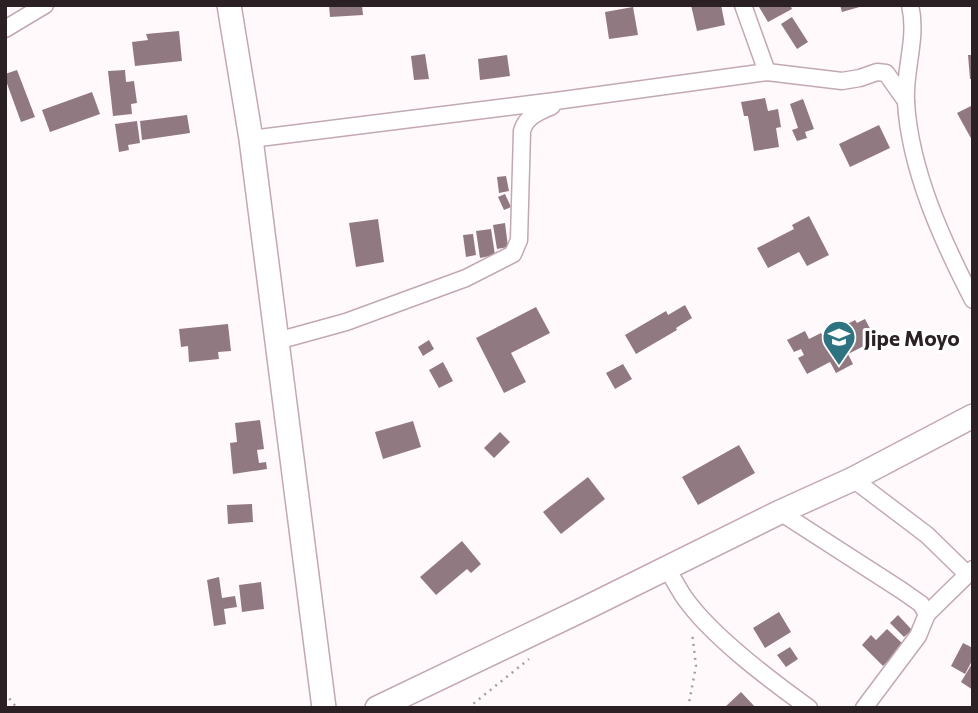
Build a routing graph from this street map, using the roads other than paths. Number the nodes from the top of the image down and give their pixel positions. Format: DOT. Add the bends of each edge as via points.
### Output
graph roads {
  1 [pos="45,5"];
  2 [pos="229,5"];
  3 [pos="743,5"];
  4 [pos="910,5"];
  5 [pos="5,29"];
  6 [pos="767,72"];
  7 [pos="563,100"];
  8 [pos="906,101"];
  9 [pos="251,139"];
  10 [pos="973,300"];
  11 [pos="277,341"];
  12 [pos="973,416"];
  13 [pos="853,479"];
  14 [pos="780,512"];
  15 [pos="667,569"];
  16 [pos="970,572"];
  17 [pos="927,614"];
  18 [pos="324,708"];
  19 [pos="377,708"];
  20 [pos="810,708"];
  21 [pos="864,708"];
  1 -- 5 [label="street"];
  2 -- 9 [label="main road"];
  3 -- 6 [label="street"];
  4 -- 8 [label="street" via="913,34"];
  6 -- 7 [label="street"];
  6 -- 8 [label="street" via="842,81 877,72 886,74"];
  7 -- 9 [label="street"];
  7 -- 11 [label="street" via="524,123 519,240 513,254 414,298"];
  8 -- 10 [label="street" via="916,161 943,240"];
  9 -- 11 [label="main road"];
  11 -- 18 [label="main road"];
  12 -- 13 [label="main road"];
  13 -- 14 [label="main road"];
  13 -- 16 [label="street"];
  14 -- 15 [label="main road"];
  14 -- 17 [label="street" via="901,590"];
  15 -- 19 [label="main road"];
  15 -- 20 [label="street" via="685,598 744,657"];
  16 -- 17 [label="street"];
  17 -- 21 [label="street" via="918,636"];
}
